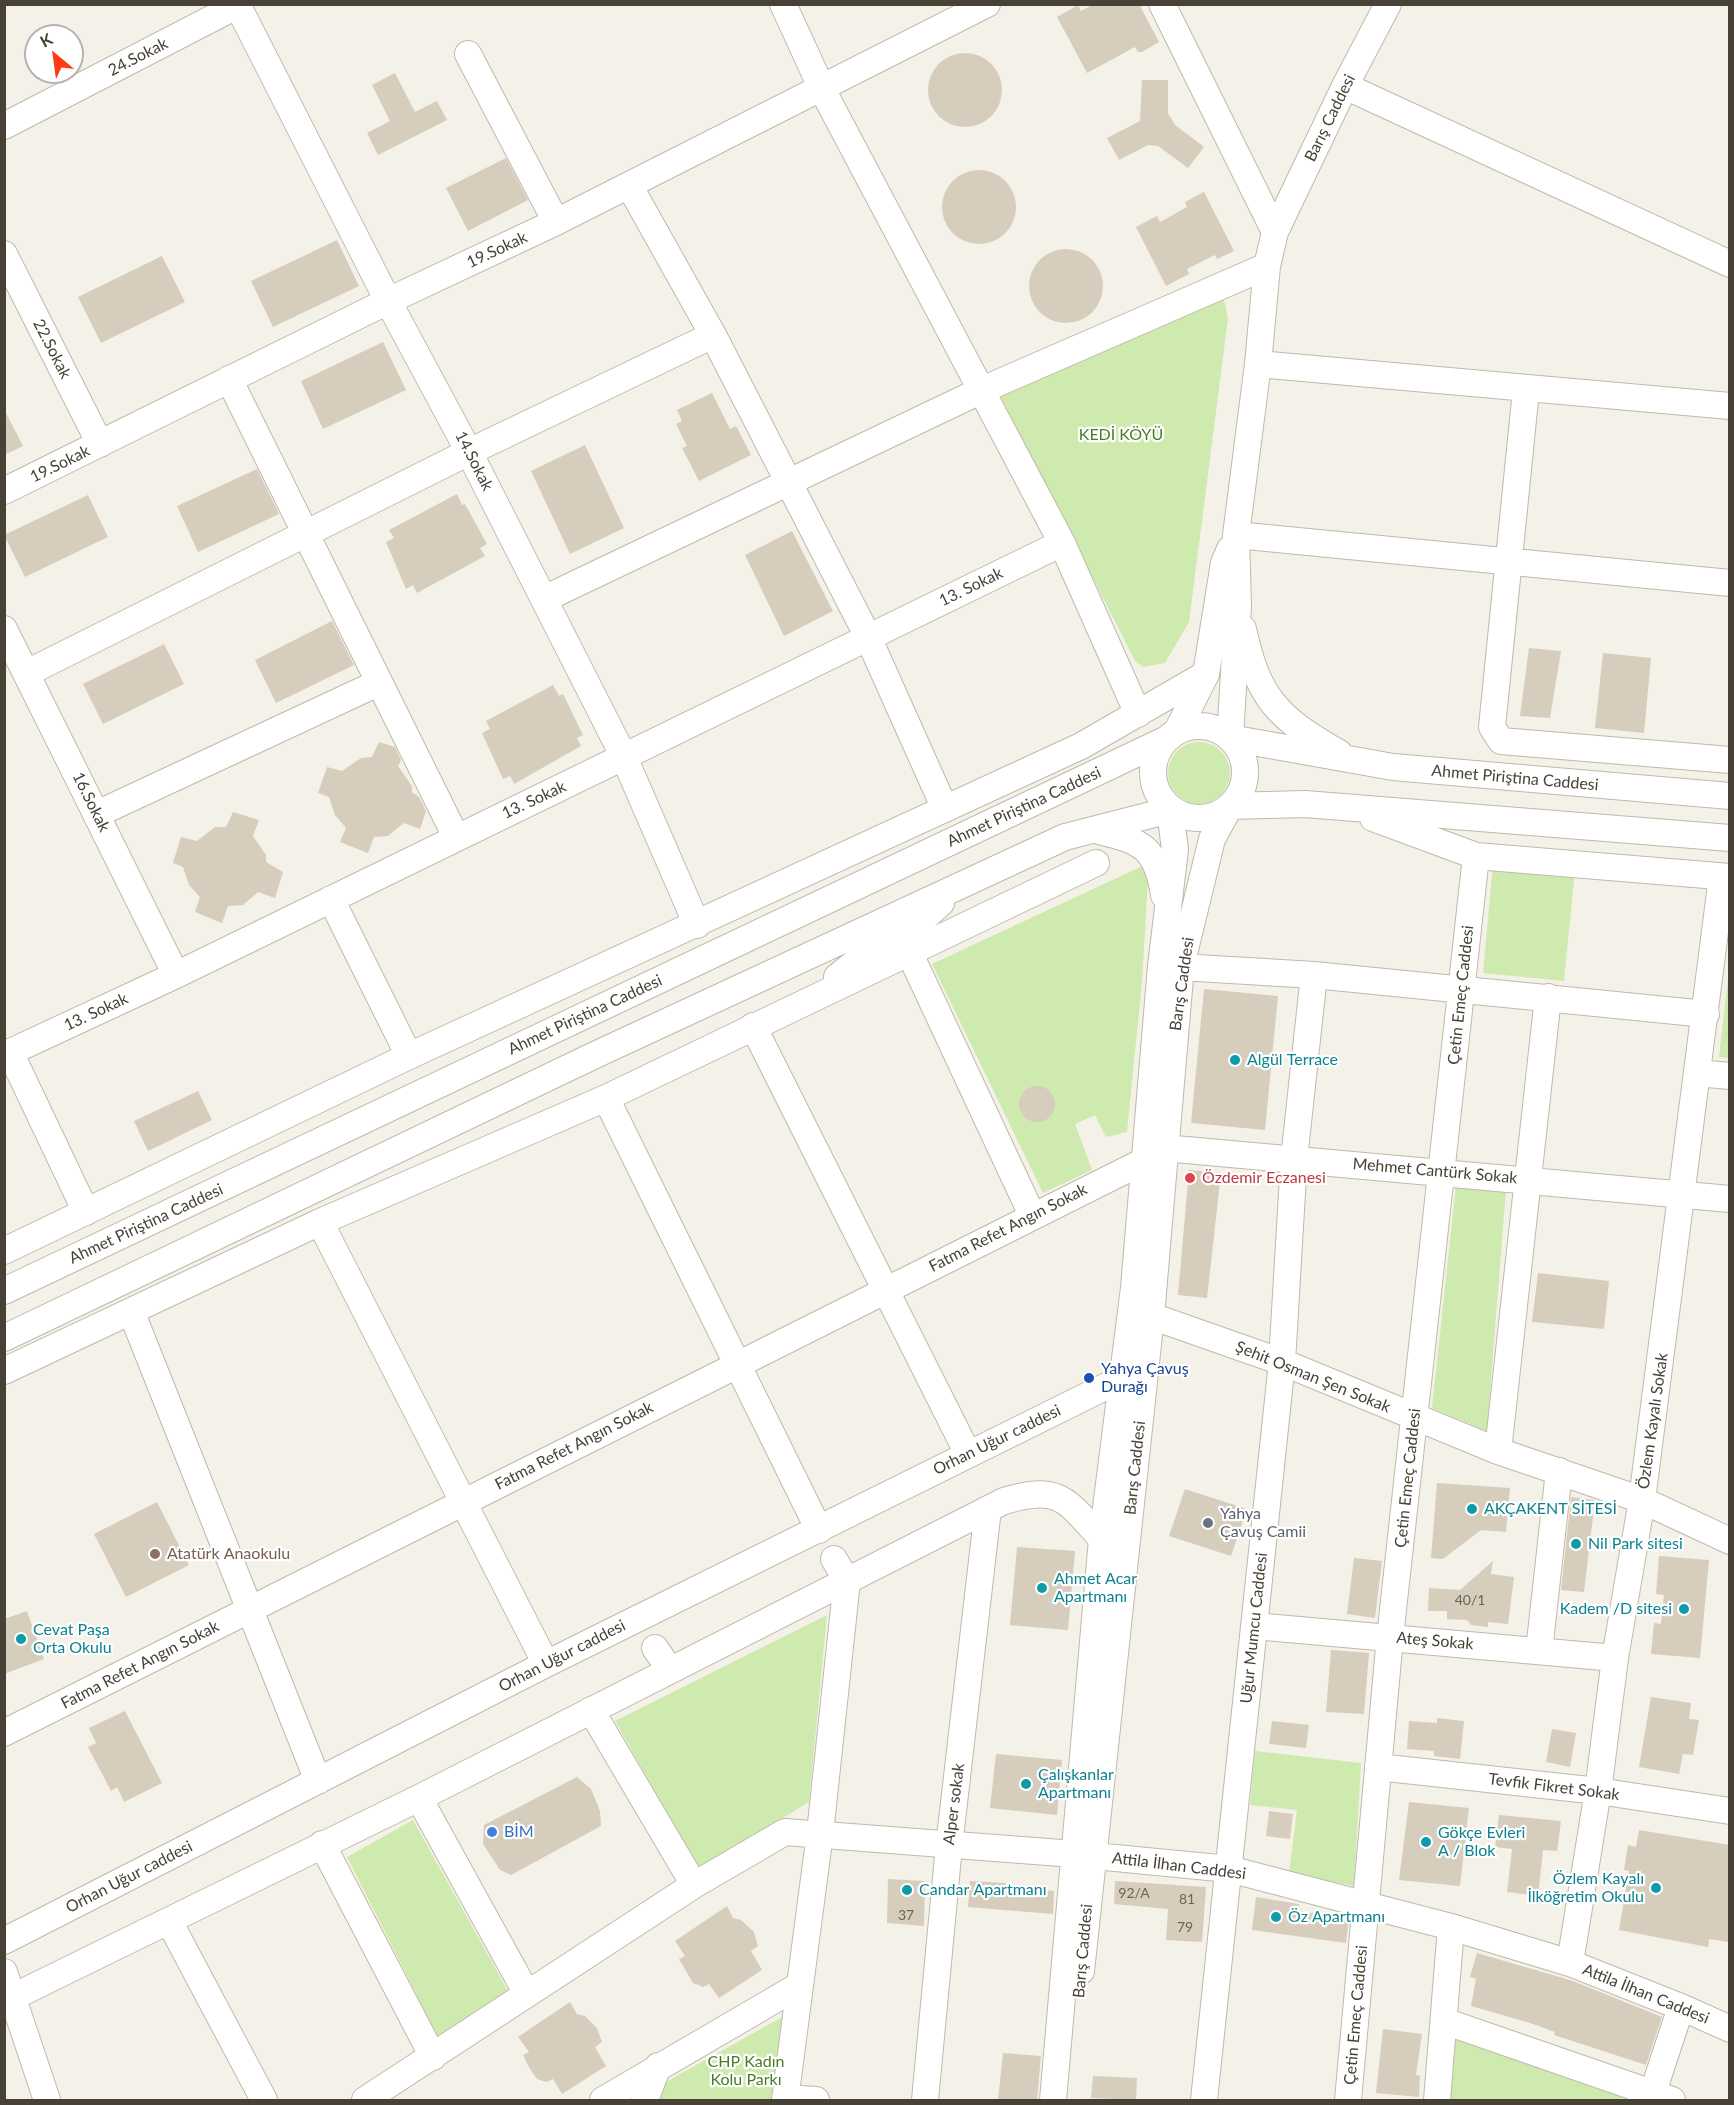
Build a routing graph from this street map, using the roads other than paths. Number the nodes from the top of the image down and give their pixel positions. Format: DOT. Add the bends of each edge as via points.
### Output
graph roads {
  1 [pos="783,4"];
  2 [pos="987,4"];
  3 [pos="1162,4"];
  4 [pos="1388,4"];
  5 [pos="238,5"];
  6 [pos="468,54"];
  7 [pos="1345,86"];
  8 [pos="822,89"];
  9 [pos="4,126"];
  10 [pos="629,185"];
  11 [pos="556,222"];
  12 [pos="1275,232"];
  13 [pos="4,254"];
  14 [pos="1730,264"];
  15 [pos="1267,266"];
  16 [pos="388,301"];
  17 [pos="713,335"];
  18 [pos="1258,364"];
  19 [pos="229,379"];
  20 [pos="982,390"];
  21 [pos="1526,390"];
  22 [pos="1730,406"];
  23 [pos="100,444"];
  24 [pos="469,452"];
  25 [pos="788,481"];
  26 [pos="4,491"];
  27 [pos="304,534"];
  28 [pos="1236,535"];
  29 [pos="1062,543"];
  30 [pos="1510,564"];
  31 [pos="1730,583"];
  32 [pos="544,599"];
  33 [pos="1238,606"];
  34 [pos="4,629"];
  35 [pos="868,638"];
  36 [pos="27,673"];
  37 [pos="1206,674"];
  38 [pos="378,683"];
  39 [pos="1138,714"];
  40 [pos="1171,736"];
  41 [pos="1230,738"];
  42 [pos="1570,747"];
  43 [pos="624,757"];
  44 [pos="1730,760"];
  45 [pos="1355,762"];
  46 [pos="1425,770"];
  47 [pos="1730,796"];
  48 [pos="1230,806"];
  49 [pos="1341,806"];
  50 [pos="945,809"];
  51 [pos="1170,810"];
  52 [pos="97,814"];
  53 [pos="1093,829"];
  54 [pos="972,832"];
  55 [pos="456,837"];
  56 [pos="1730,838"];
  57 [pos="869,845"];
  58 [pos="1476,856"];
  59 [pos="1096,863"];
  60 [pos="1726,877"];
  61 [pos="958,886"];
  62 [pos="331,899"];
  63 [pos="1166,914"];
  64 [pos="696,925"];
  65 [pos="910,954"];
  66 [pos="1171,966"];
  67 [pos="176,975"];
  68 [pos="1314,975"];
  69 [pos="1462,989"];
  70 [pos="1548,998"];
  71 [pos="782,1013"];
  72 [pos="1706,1014"];
  73 [pos="753,1026"];
  74 [pos="7,1053"];
  75 [pos="409,1056"];
  76 [pos="1697,1073"];
  77 [pos="1730,1076"];
  78 [pos="606,1098"];
  79 [pos="1154,1154"];
  80 [pos="1294,1159"];
  81 [pos="1442,1171"];
  82 [pos="1527,1179"];
  83 [pos="1683,1194"];
  84 [pos="1730,1199"];
  85 [pos="86,1212"];
  86 [pos="1032,1215"];
  87 [pos="320,1222"];
  88 [pos="4,1251"];
  89 [pos="887,1289"];
  90 [pos="4,1291"];
  91 [pos="131,1311"];
  92 [pos="1151,1316"];
  93 [pos="4,1338"];
  94 [pos="1282,1362"];
  95 [pos="739,1363"];
  96 [pos="4,1371"];
  97 [pos="1123,1378"];
  98 [pos="1414,1418"];
  99 [pos="1498,1451"];
  100 [pos="968,1454"];
  101 [pos="1559,1472"];
  102 [pos="1642,1500"];
  103 [pos="465,1502"];
  104 [pos="988,1509"];
  105 [pos="819,1530"];
  106 [pos="1102,1539"];
  107 [pos="1730,1541"];
  108 [pos="840,1570"];
  109 [pos="250,1610"];
  110 [pos="1254,1626"];
  111 [pos="1390,1637"];
  112 [pos="655,1648"];
  113 [pos="1539,1651"];
  114 [pos="1615,1658"];
  115 [pos="546,1664"];
  116 [pos="669,1671"];
  117 [pos="591,1710"];
  118 [pos="4,1733"];
  119 [pos="1378,1767"];
  120 [pos="318,1781"];
  121 [pos="1598,1791"];
  122 [pos="419,1798"];
  123 [pos="1730,1811"];
  124 [pos="820,1833"];
  125 [pos="322,1844"];
  126 [pos="949,1846"];
  127 [pos="1083,1855"];
  128 [pos="1229,1869"];
  129 [pos="694,1885"];
  130 [pos="1366,1903"];
  131 [pos="169,1921"];
  132 [pos="1451,1927"];
  133 [pos="4,1941"];
  134 [pos="1570,1963"];
  135 [pos="4,1972"];
  136 [pos="800,1985"];
  137 [pos="527,1994"];
  138 [pos="13,1997"];
  139 [pos="1681,2007"];
  140 [pos="1444,2021"];
  141 [pos="1730,2030"];
  142 [pos="14,2035"];
  143 [pos="433,2056"];
  144 [pos="658,2066"];
  145 [pos="1656,2098"];
  146 [pos="372,2099"];
  147 [pos="785,2099"];
  148 [pos="47,2100"];
  149 [pos="264,2100"];
  150 [pos="603,2100"];
  151 [pos="645,2100"];
  152 [pos="816,2100"];
  153 [pos="925,2100"];
  154 [pos="1053,2100"];
  155 [pos="1070,2100"];
  156 [pos="1204,2100"];
  157 [pos="1348,2100"];
  158 [pos="1437,2100"];
  1 -- 8 [label="street"];
  2 -- 8 [label="street, 19.Sokak"];
  3 -- 12 [label="street"];
  4 -- 7 [label="street, Barış Caddesi"];
  5 -- 9 [label="street, 24.Sokak"];
  5 -- 16 [label="street, 14.Sokak"];
  6 -- 11 [label="street"];
  7 -- 12 [label="street, Barış Caddesi"];
  7 -- 14 [label="street"];
  8 -- 10 [label="street, 19.Sokak"];
  8 -- 20 [label="street"];
  10 -- 11 [label="street, 19.Sokak"];
  10 -- 17 [label="street"];
  11 -- 16 [label="street, 19.Sokak"];
  12 -- 15 [label="street, Barış Caddesi"];
  13 -- 23 [label="street, 22.Sokak"];
  15 -- 18 [label="street, Barış Caddesi"];
  15 -- 20 [label="street"];
  16 -- 19 [label="street, 19.Sokak"];
  16 -- 24 [label="street, 14.Sokak"];
  17 -- 24 [label="street"];
  17 -- 25 [label="street"];
  18 -- 21 [label="street"];
  18 -- 28 [label="street, Barış Caddesi"];
  19 -- 23 [label="street, 19.Sokak"];
  19 -- 27 [label="street"];
  20 -- 25 [label="street"];
  20 -- 29 [label="street"];
  21 -- 22 [label="street"];
  21 -- 30 [label="street"];
  23 -- 26 [label="street, 19.Sokak"];
  24 -- 27 [label="street"];
  24 -- 32 [label="street, 14.Sokak"];
  25 -- 32 [label="street"];
  25 -- 35 [label="street"];
  27 -- 36 [label="street"];
  27 -- 38 [label="street"];
  28 -- 30 [label="street"];
  28 -- 33 [label="street"];
  28 -- 37 [label="street" via="1224,563"];
  29 -- 35 [label="street, 13. Sokak"];
  29 -- 39 [label="street"];
  30 -- 31 [label="street"];
  30 -- 42 [label="street" via="1492,727 1501,741"];
  32 -- 43 [label="street, 14.Sokak"];
  33 -- 41 [label="street"];
  33 -- 45 [label="street" via="1250,661 1278,711 1300,730"];
  34 -- 36 [label="street, 16.Sokak"];
  35 -- 43 [label="street, 13. Sokak"];
  35 -- 50 [label="street"];
  36 -- 52 [label="street, 16.Sokak"];
  37 -- 39 [label="street"];
  37 -- 40 [label="street"];
  38 -- 52 [label="street"];
  38 -- 55 [label="street"];
  39 -- 50 [label="street" via="1080,746"];
  40 -- 41 [label="street" via="1190,726 1204,726"];
  40 -- 51 [label="street" via="1157,752 1153,765 1157,793"];
  40 -- 54 [label="street, Ahmet Piriştina Caddesi"];
  41 -- 45 [label="street, Ahmet Piriştina Caddesi"];
  41 -- 48 [label="street" via="1245,764 1242,787"];
  42 -- 44 [label="street"];
  42 -- 46 [label="street" via="1528,759 1454,761"];
  43 -- 55 [label="street, 13. Sokak"];
  43 -- 64 [label="street, 14.Sokak"];
  45 -- 46 [label="street, Ahmet Piriştina Caddesi"];
  46 -- 47 [label="street, Ahmet Piriştina Caddesi"];
  48 -- 49 [label="street"];
  48 -- 51 [label="street" via="1205,818 1190,818"];
  48 -- 66 [label="street, Barış Caddesi" via="1212,839"];
  49 -- 56 [label="street"];
  49 -- 58 [label="street"];
  50 -- 57 [label="street"];
  51 -- 53 [label="street"];
  51 -- 63 [label="street, Barış Caddesi" via="1175,850"];
  52 -- 67 [label="street, 16.Sokak"];
  53 -- 61 [label="street" via="1065,837"];
  53 -- 63 [label="street" via="1132,838 1152,855 1161,875"];
  54 -- 57 [label="street" via="910,843"];
  54 -- 90 [label="street, Ahmet Piriştina Caddesi"];
  55 -- 62 [label="street, 13. Sokak"];
  57 -- 64 [label="street"];
  58 -- 60 [label="street"];
  58 -- 69 [label="street, Çetin Emeç Caddesi"];
  59 -- 65 [label="street"];
  60 -- 72 [label="street, Özlem Kayalı Sokak"];
  61 -- 71 [label="street" via="908,933 863,956"];
  61 -- 93 [label="street" via="595,1054"];
  62 -- 67 [label="street, 13. Sokak"];
  62 -- 75 [label="street"];
  63 -- 66 [label="street, Barış Caddesi"];
  64 -- 75 [label="street"];
  65 -- 71 [label="street"];
  65 -- 86 [label="street"];
  66 -- 68 [label="street"];
  66 -- 79 [label="street, Barış Caddesi"];
  67 -- 74 [label="street, 13. Sokak"];
  68 -- 69 [label="street"];
  68 -- 80 [label="street, Uğur Mumcu Caddesi"];
  69 -- 70 [label="street"];
  69 -- 81 [label="street, Çetin Emeç Caddesi"];
  70 -- 72 [label="street"];
  70 -- 82 [label="street"];
  71 -- 73 [label="street"];
  72 -- 76 [label="street, Özlem Kayalı Sokak"];
  73 -- 78 [label="street"];
  73 -- 89 [label="street"];
  74 -- 85 [label="street"];
  75 -- 85 [label="street"];
  76 -- 77 [label="street"];
  76 -- 83 [label="street, Özlem Kayalı Sokak"];
  78 -- 87 [label="street"];
  78 -- 95 [label="street"];
  79 -- 80 [label="street, Mehmet Cantürk Sokak"];
  79 -- 86 [label="street, Fatma Refet Angın Sokak"];
  79 -- 92 [label="street, Barış Caddesi"];
  79 -- 97 [label="street, Barış Caddesi"];
  80 -- 81 [label="street, Mehmet Cantürk Sokak"];
  80 -- 94 [label="street, Uğur Mumcu Caddesi"];
  81 -- 82 [label="street, Mehmet Cantürk Sokak"];
  81 -- 98 [label="street, Çetin Emeç Caddesi"];
  82 -- 83 [label="street, Mehmet Cantürk Sokak"];
  82 -- 99 [label="street"];
  83 -- 84 [label="street, Mehmet Cantürk Sokak"];
  83 -- 102 [label="street, Özlem Kayalı Sokak"];
  85 -- 88 [label="street"];
  86 -- 89 [label="street, Fatma Refet Angın Sokak"];
  87 -- 91 [label="street"];
  87 -- 103 [label="street"];
  89 -- 95 [label="street, Fatma Refet Angın Sokak"];
  89 -- 100 [label="street"];
  91 -- 96 [label="street"];
  91 -- 109 [label="street"];
  92 -- 94 [label="street, Şehit Osman Şen Sokak"];
  92 -- 127 [label="street, Barış Caddesi"];
  94 -- 98 [label="street, Şehit Osman Şen Sokak"];
  94 -- 110 [label="street, Uğur Mumcu Caddesi"];
  95 -- 103 [label="street, Fatma Refet Angın Sokak"];
  95 -- 105 [label="street"];
  97 -- 100 [label="street, Orhan Uğur caddesi"];
  97 -- 106 [label="street, Barış Caddesi"];
  98 -- 99 [label="street, Şehit Osman Şen Sokak"];
  98 -- 111 [label="street, Çetin Emeç Caddesi"];
  99 -- 101 [label="street, Şehit Osman Şen Sokak"];
  100 -- 105 [label="street, Orhan Uğur caddesi"];
  101 -- 102 [label="street, Şehit Osman Şen Sokak"];
  101 -- 113 [label="street"];
  102 -- 107 [label="street, Şehit Osman Şen Sokak"];
  102 -- 114 [label="street, Özlem Kayalı Sokak"];
  103 -- 109 [label="street, Fatma Refet Angın Sokak"];
  103 -- 115 [label="street"];
  104 -- 106 [label="street" via="1031,1492 1057,1495"];
  104 -- 108 [label="street"];
  104 -- 126 [label="street, Alper sokak"];
  105 -- 115 [label="street, Orhan Uğur caddesi"];
  106 -- 127 [label="street, Barış Caddesi"];
  108 -- 116 [label="street"];
  108 -- 124 [label="street"];
  109 -- 118 [label="street, Fatma Refet Angın Sokak"];
  109 -- 120 [label="street"];
  110 -- 111 [label="street, Ateş Sokak"];
  110 -- 128 [label="street, Uğur Mumcu Caddesi"];
  111 -- 113 [label="street, Ateş Sokak"];
  111 -- 119 [label="street, Çetin Emeç Caddesi"];
  112 -- 116 [label="street"];
  113 -- 114 [label="street, Ateş Sokak"];
  114 -- 121 [label="street, Özlem Kayalı Sokak"];
  115 -- 120 [label="street, Orhan Uğur caddesi"];
  116 -- 117 [label="street"];
  117 -- 122 [label="street"];
  117 -- 129 [label="street"];
  119 -- 121 [label="street, Tevfik Fikret Sokak"];
  119 -- 130 [label="street, Çetin Emeç Caddesi"];
  120 -- 133 [label="street, Orhan Uğur caddesi"];
  121 -- 123 [label="street, Tevfik Fikret Sokak"];
  121 -- 134 [label="street, Özlem Kayalı Sokak"];
  122 -- 125 [label="street"];
  122 -- 137 [label="street"];
  124 -- 126 [label="street, Attila İlhan Caddesi"];
  124 -- 129 [label="street, Attila İlhan Caddesi" via="785,1832"];
  124 -- 136 [label="street"];
  125 -- 131 [label="street"];
  125 -- 143 [label="street"];
  126 -- 127 [label="street, Attila İlhan Caddesi"];
  126 -- 153 [label="street, Alper sokak"];
  127 -- 128 [label="street, Attila İlhan Caddesi"];
  127 -- 154 [label="street, Barış Caddesi"];
  127 -- 155 [label="street, Barış Caddesi"];
  128 -- 130 [label="street, Attila İlhan Caddesi"];
  128 -- 156 [label="street, Uğur Mumcu Caddesi"];
  129 -- 137 [label="street, Attila İlhan Caddesi"];
  130 -- 132 [label="street, Attila İlhan Caddesi"];
  130 -- 157 [label="street, Çetin Emeç Caddesi"];
  131 -- 138 [label="street"];
  131 -- 149 [label="street"];
  132 -- 134 [label="street, Attila İlhan Caddesi"];
  132 -- 140 [label="street"];
  134 -- 139 [label="street, Attila İlhan Caddesi"];
  135 -- 138 [label="street"];
  136 -- 144 [label="street"];
  136 -- 147 [label="street"];
  137 -- 143 [label="street, Attila İlhan Caddesi"];
  138 -- 142 [label="street"];
  139 -- 141 [label="street, Attila İlhan Caddesi"];
  139 -- 145 [label="street"];
  140 -- 145 [label="street"];
  140 -- 158 [label="street"];
  142 -- 148 [label="street"];
  143 -- 146 [label="street, Attila İlhan Caddesi"];
  144 -- 150 [label="street"];
  144 -- 151 [label="street"];
  147 -- 152 [label="street"];
}
